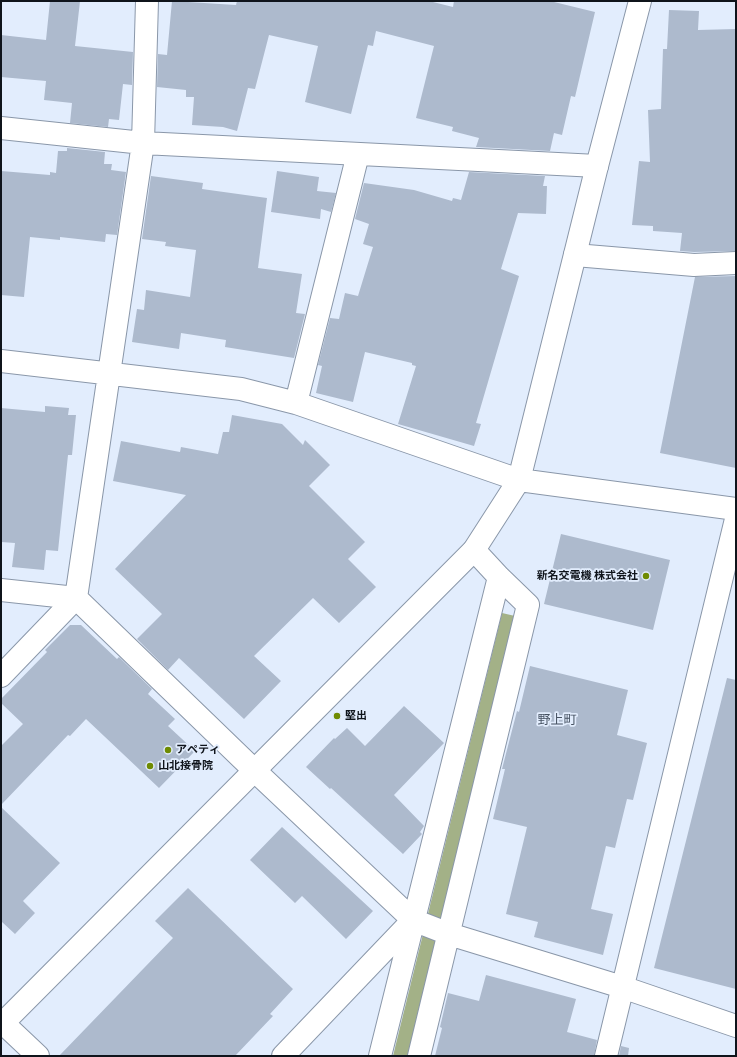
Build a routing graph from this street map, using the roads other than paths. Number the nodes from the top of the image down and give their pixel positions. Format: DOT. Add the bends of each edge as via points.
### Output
graph roads {
  1 [pos="147,1"];
  2 [pos="640,1"];
  3 [pos="1,128"];
  4 [pos="143,143"];
  5 [pos="358,154"];
  6 [pos="597,166"];
  7 [pos="575,255"];
  8 [pos="736,263"];
  9 [pos="1,361"];
  10 [pos="110,374"];
  11 [pos="296,403"];
  12 [pos="519,480"];
  13 [pos="736,509"];
  14 [pos="736,519"];
  15 [pos="474,550"];
  16 [pos="499,577"];
  17 [pos="1,590"];
  18 [pos="76,598"];
  19 [pos="1,676"];
  20 [pos="254,770"];
  21 [pos="432,927"];
  22 [pos="622,987"];
  23 [pos="2,1024"];
  24 [pos="736,1026"];
  25 [pos="38,1056"];
  26 [pos="283,1056"];
  27 [pos="380,1056"];
  28 [pos="419,1056"];
  29 [pos="606,1056"];
  1 -- 4 [label="street"];
  2 -- 6 [label="street"];
  3 -- 4 [label="street"];
  4 -- 5 [label="street"];
  4 -- 10 [label="street"];
  5 -- 6 [label="street"];
  5 -- 11 [label="street"];
  6 -- 7 [label="street"];
  7 -- 8 [label="street" via="694,265"];
  7 -- 12 [label="street"];
  9 -- 10 [label="street"];
  10 -- 11 [label="street" via="241,389"];
  10 -- 18 [label="street"];
  11 -- 12 [label="street"];
  12 -- 13 [label="street"];
  12 -- 15 [label="street"];
  14 -- 22 [label="street"];
  15 -- 16 [label="street"];
  15 -- 20 [label="street"];
  16 -- 21 [label="street"];
  16 -- 21 [label="street" via="528,605"];
  17 -- 18 [label="street"];
  18 -- 19 [label="street"];
  18 -- 20 [label="street"];
  20 -- 21 [label="street"];
  20 -- 23 [label="street"];
  21 -- 22 [label="street"];
  21 -- 26 [label="street"];
  21 -- 27 [label="street"];
  21 -- 28 [label="street"];
  22 -- 24 [label="street"];
  22 -- 29 [label="street"];
  23 -- 25 [label="street"];
}
